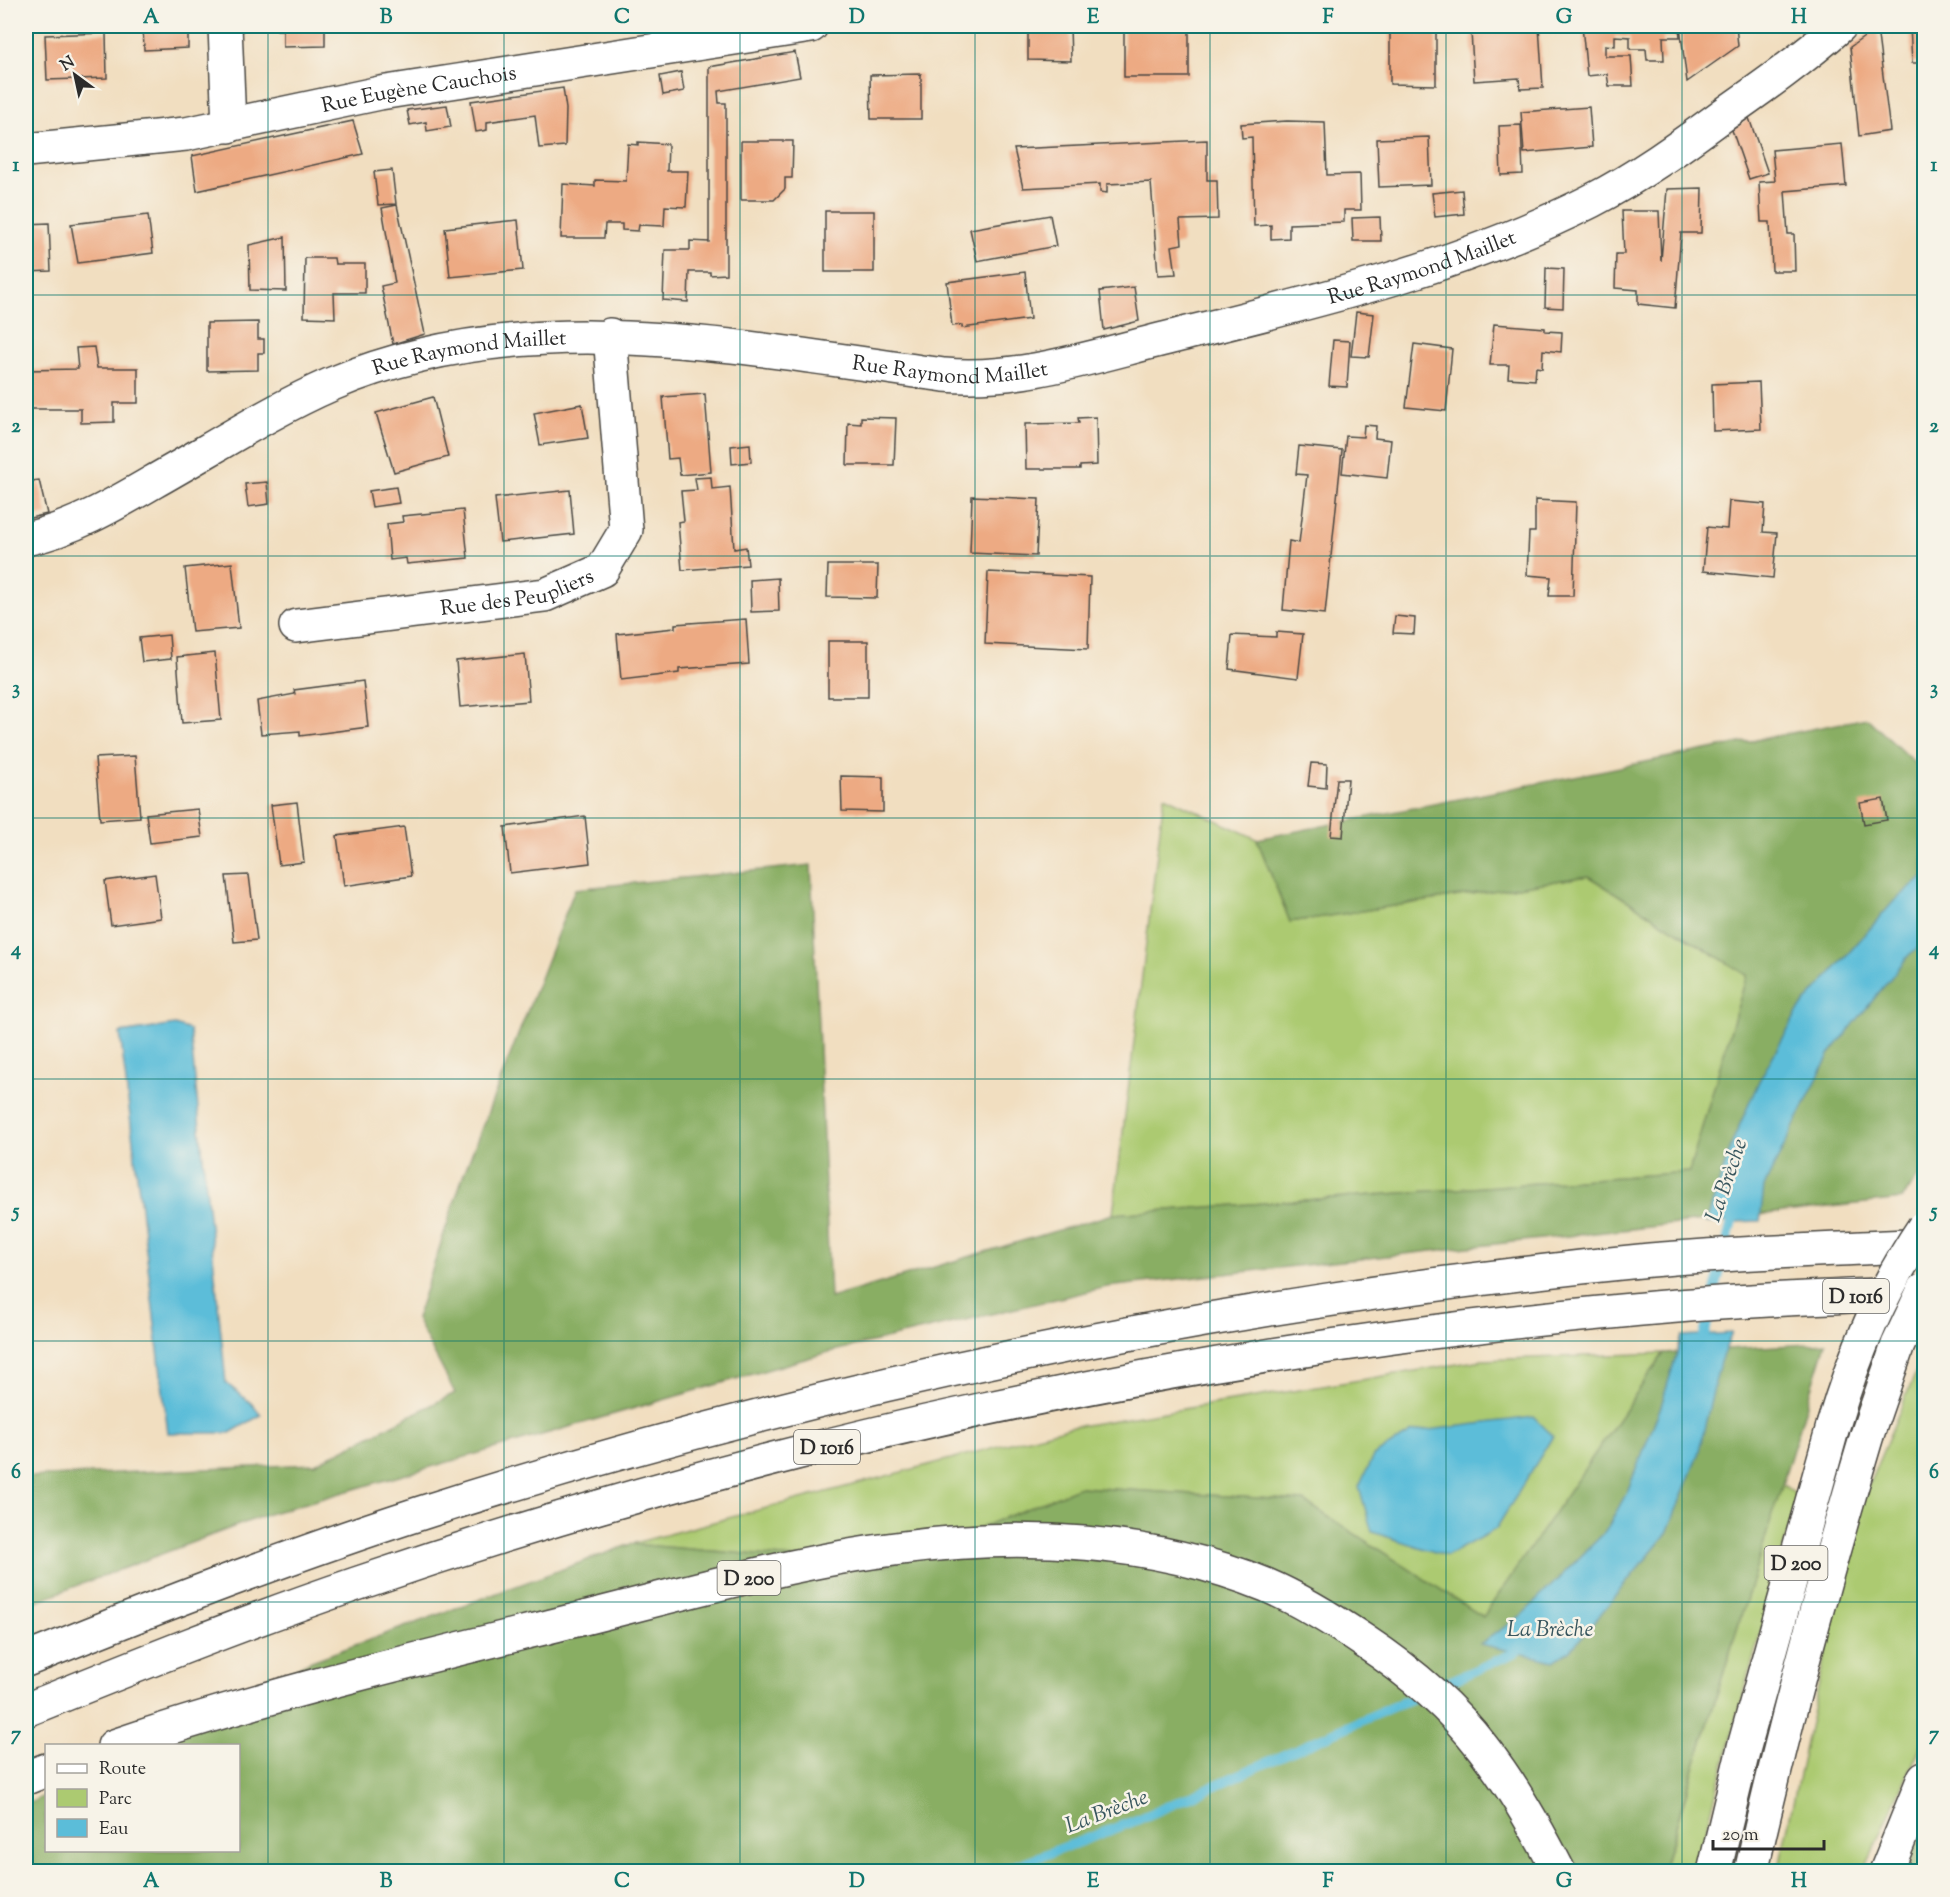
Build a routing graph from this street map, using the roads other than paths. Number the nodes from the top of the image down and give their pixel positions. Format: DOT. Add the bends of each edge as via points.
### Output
graph roads {
  1 [pos="225,26"];
  2 [pos="811,26"];
  3 [pos="1840,26"];
  4 [pos="229,126"];
  5 [pos="26,150"];
  6 [pos="610,336"];
  7 [pos="26,539"];
  8 [pos="296,626"];
  9 [pos="1924,1227"];
  10 [pos="1924,1245"];
  11 [pos="1924,1292"];
  12 [pos="26,1660"];
  13 [pos="26,1710"];
  14 [pos="120,1744"];
  15 [pos="45,1770"];
  16 [pos="26,1778"];
  17 [pos="1924,1778"];
  18 [pos="1559,1872"];
  19 [pos="1714,1872"];
  20 [pos="1751,1872"];
  21 [pos="1886,1872"];
  1 -- 4 [label="main road"];
  2 -- 4 [label="main road, Rue Eugène Cauchois" via="380,93"];
  3 -- 6 [label="main road, Rue Raymond Maillet" via="1671,153 1592,201 1452,259 1287,308 1046,367 983,376 944,375 675,339"];
  4 -- 5 [label="main road, Rue Eugène Cauchois" via="157,139"];
  6 -- 7 [label="main road, Rue Raymond Maillet" via="450,348 383,364 291,404 89,518"];
  6 -- 8 [label="main road, Rue des Peupliers" via="626,530 602,570 544,595"];
  9 -- 19 [label="main road, D 200, bridge" via="1872,1315 1852,1361 1746,1737"];
  10 -- 12 [label="main road, D 1016" via="1653,1260 1447,1284 1215,1318 930,1374 605,1457 418,1514 222,1583"];
  11 -- 13 [label="main road, D 1016" via="1660,1307 1478,1326 1194,1369 991,1408 770,1460 548,1523 359,1583"];
  11 -- 20 [label="main road, D 200, bridge" via="1898,1345 1839,1528"];
  14 -- 18 [label="main road, D 200" via="263,1699 847,1556 939,1544 1087,1543 1169,1556 1232,1572 1326,1615 1379,1651 1435,1697 1482,1747 1527,1814"];
  15 -- 16 [label="main road"];
  17 -- 21 [label="main road"];
}
